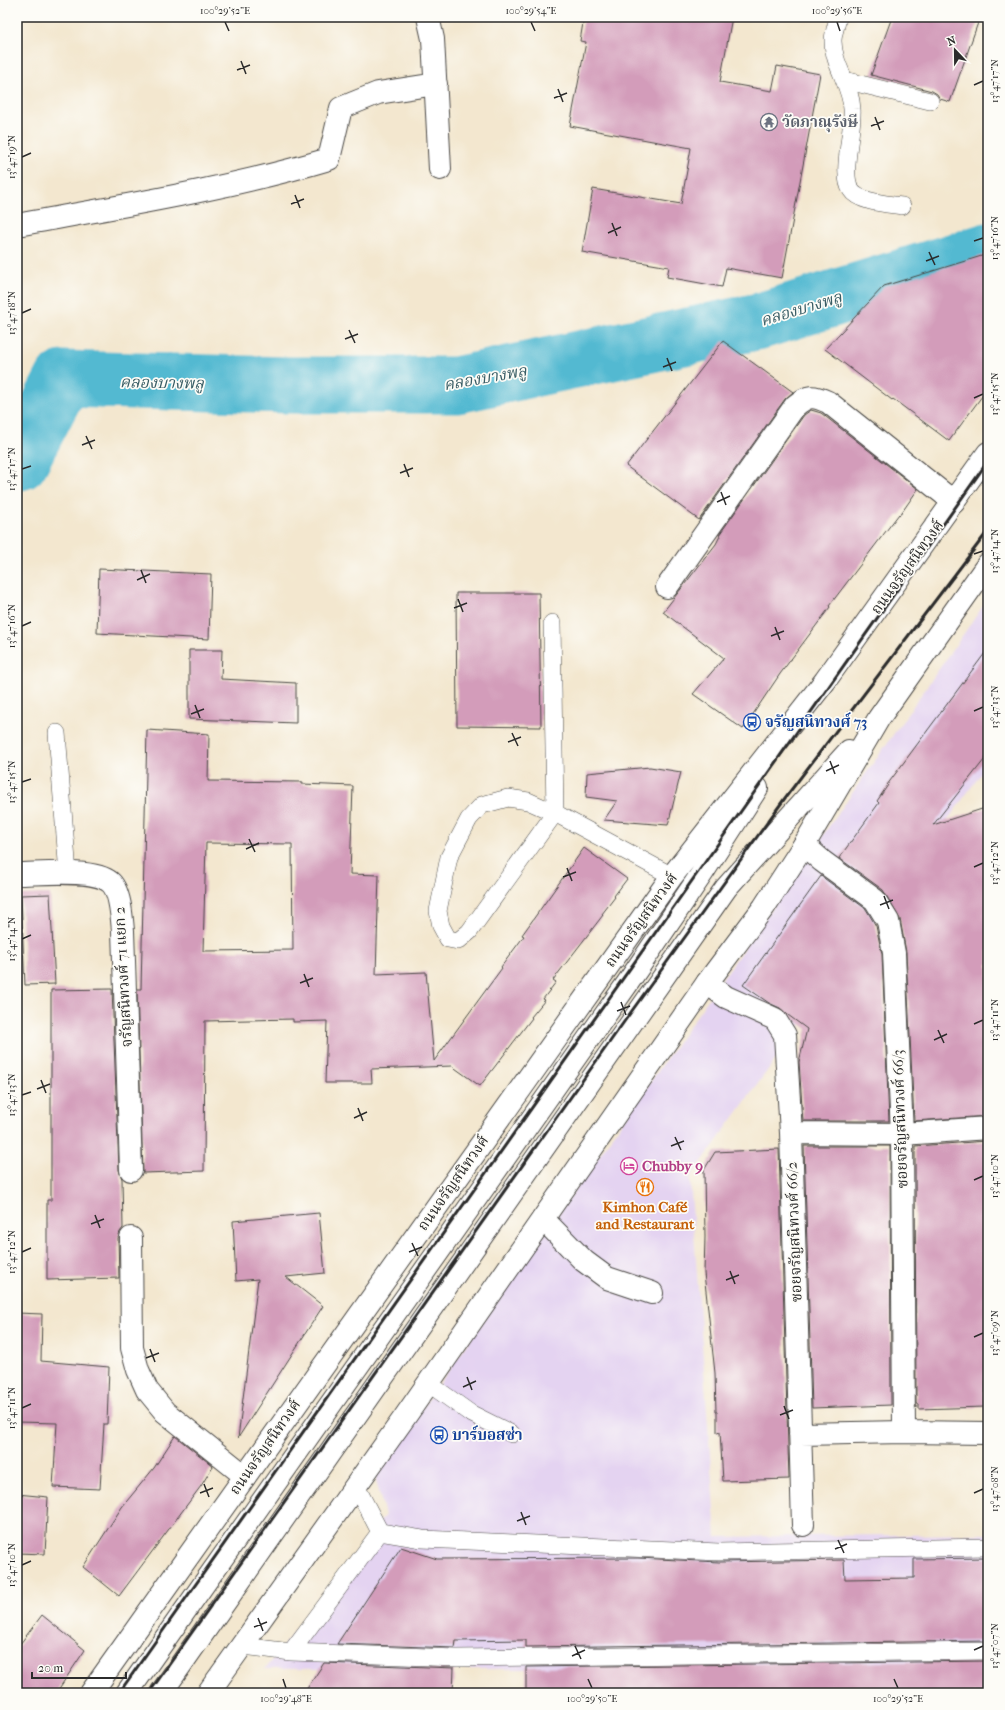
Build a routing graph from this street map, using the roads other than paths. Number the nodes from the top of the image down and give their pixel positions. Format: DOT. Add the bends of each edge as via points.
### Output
graph roads {
  1 [pos="428,17"];
  2 [pos="838,17"];
  3 [pos="844,80"];
  4 [pos="436,84"];
  5 [pos="930,101"];
  6 [pos="440,169"];
  7 [pos="902,206"];
  8 [pos="17,225"];
  9 [pos="988,453"];
  10 [pos="954,502"];
  11 [pos="988,564"];
  12 [pos="667,587"];
  13 [pos="552,623"];
  14 [pos="825,681"];
  15 [pos="879,718"];
  16 [pos="57,733"];
  17 [pos="554,813"];
  18 [pos="804,845"];
  19 [pos="17,874"];
  20 [pos="68,874"];
  21 [pos="672,876"];
  22 [pos="707,983"];
  23 [pos="988,1128"];
  24 [pos="791,1133"];
  25 [pos="902,1134"];
  26 [pos="131,1170"];
  27 [pos="543,1219"];
  28 [pos="131,1238"];
  29 [pos="652,1293"];
  30 [pos="428,1383"];
  31 [pos="904,1432"];
  32 [pos="988,1433"];
  33 [pos="512,1434"];
  34 [pos="800,1434"];
  35 [pos="245,1476"];
  36 [pos="356,1486"];
  37 [pos="803,1525"];
  38 [pos="380,1532"];
  39 [pos="988,1547"];
  40 [pos="243,1646"];
  41 [pos="988,1651"];
  42 [pos="292,1652"];
  43 [pos="91,1693"];
  44 [pos="127,1693"];
  45 [pos="161,1693"];
  46 [pos="208,1693"];
  1 -- 4 [label="main road" via="433,40"];
  2 -- 3 [label="lane" via="833,41"];
  3 -- 5 [label="lane"];
  3 -- 7 [label="lane" via="852,108 846,176 850,190 858,198"];
  4 -- 6 [label="main road"];
  4 -- 8 [label="main road" via="378,93 341,108 330,159 279,174"];
  9 -- 10 [label="main road, ถนนจรัญสนิทวงศ์"];
  10 -- 12 [label="main road" via="828,402 816,397 805,398 795,406"];
  10 -- 14 [label="main road, ถนนจรัญสนิทวงศ์"];
  11 -- 15 [label="main road"];
  13 -- 17 [label="lane"];
  14 -- 21 [label="main road, ถนนจรัญสนิทวงศ์"];
  14 -- 44 [label="main road, ถนนจรัญสนิทวงศ์" via="703,872 626,984"];
  15 -- 18 [label="main road"];
  15 -- 45 [label="main road" via="726,888"];
  16 -- 20 [label="lane"];
  17 -- 17 [label="lane" via="469,932 458,941 448,939 441,926 438,911 449,857 468,819 482,805 508,798 528,801"];
  17 -- 21 [label="lane"];
  18 -- 22 [label="main road" via="764,907"];
  18 -- 25 [label="main road, ซอยจรัญสนิทวงศ์ 66/3" via="875,900 888,921 894,953"];
  19 -- 20 [label="main road, จรัญสนิทวงศ์ 71 แยก 2"];
  20 -- 26 [label="main road, จรัญสนิทวงศ์ 71 แยก 2" via="96,875 111,882 119,900 123,931"];
  21 -- 35 [label="main road, ถนนจรัญสนิทวงศ์"];
  22 -- 24 [label="main road, ซอยจรัญสนิทวงศ์ 66/2" via="726,997 775,1019 785,1035"];
  22 -- 27 [label="main road"];
  23 -- 25 [label="main road"];
  24 -- 25 [label="main road"];
  24 -- 34 [label="main road, ซอยจรัญสนิทวงศ์ 66/2"];
  25 -- 31 [label="main road, ซอยจรัญสนิทวงศ์ 66/3"];
  27 -- 29 [label="main road" via="584,1261 607,1278"];
  27 -- 30 [label="main road"];
  28 -- 35 [label="main road" via="132,1348 147,1390 165,1412"];
  30 -- 33 [label="lane" via="470,1413"];
  30 -- 36 [label="main road"];
  31 -- 32 [label="main road"];
  31 -- 34 [label="main road"];
  34 -- 37 [label="main road, ซอยจรัญสนิทวงศ์ 66/2"];
  35 -- 43 [label="main road, ถนนจรัญสนิทวงศ์"];
  36 -- 38 [label="lane"];
  36 -- 40 [label="main road"];
  38 -- 39 [label="lane" via="422,1539 719,1552"];
  38 -- 42 [label="lane"];
  40 -- 42 [label="lane"];
  40 -- 46 [label="main road"];
  41 -- 42 [label="lane" via="457,1658"];
}
